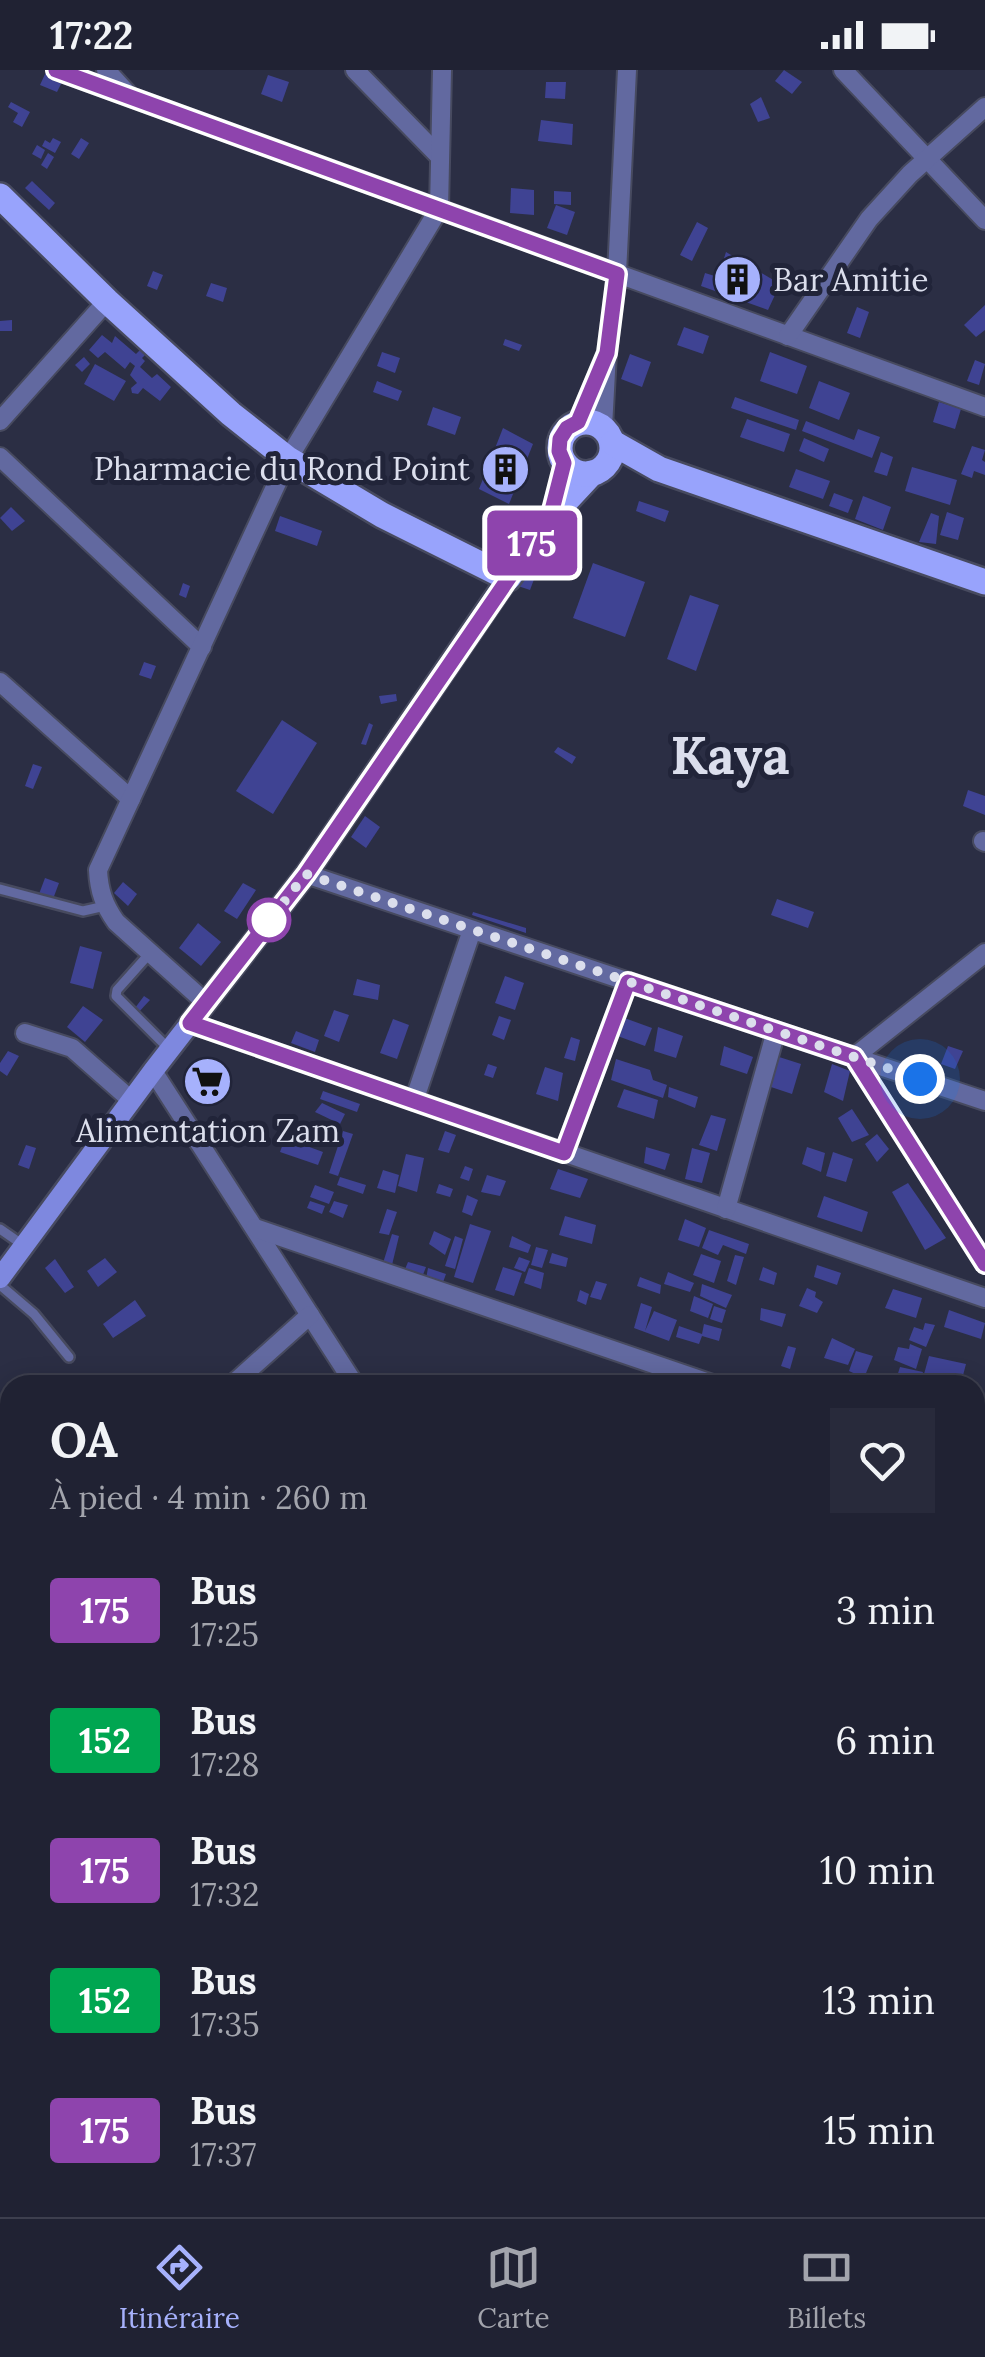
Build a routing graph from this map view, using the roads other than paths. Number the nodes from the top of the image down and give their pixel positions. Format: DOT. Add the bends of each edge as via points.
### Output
graph roads {
  1 [pos="56,70"];
  2 [pos="106,70"];
  3 [pos="356,70"];
  4 [pos="442,70"];
  5 [pos="627,70"];
  6 [pos="842,70"];
  7 [pos="131,97"];
  8 [pos="985,107"];
  9 [pos="440,157"];
  10 [pos="926,159"];
  11 [pos="0,196"];
  12 [pos="438,209"];
  13 [pos="985,220"];
  14 [pos="617,274"];
  15 [pos="107,300"];
  16 [pos="788,336"];
  17 [pos="985,408"];
  18 [pos="0,421"];
  19 [pos="598,446"];
  20 [pos="0,458"];
  21 [pos="288,458"];
  22 [pos="564,463"];
  23 [pos="550,518"];
  24 [pos="508,578"];
  25 [pos="985,582"];
  26 [pos="202,647"];
  27 [pos="0,682"];
  28 [pos="132,799"];
  29 [pos="306,874"];
  30 [pos="0,889"];
  31 [pos="105,906"];
  32 [pos="472,930"];
  33 [pos="150,952"];
  34 [pos="985,953"];
  35 [pos="628,982"];
  36 [pos="205,1002"];
  37 [pos="190,1023"];
  38 [pos="776,1031"];
  39 [pos="25,1034"];
  40 [pos="169,1049"];
  41 [pos="854,1057"];
  42 [pos="153,1071"];
  43 [pos="130,1100"];
  44 [pos="414,1101"];
  45 [pos="985,1101"];
  46 [pos="564,1153"];
  47 [pos="726,1209"];
  48 [pos="0,1228"];
  49 [pos="255,1228"];
  50 [pos="23,1245"];
  51 [pos="985,1264"];
  52 [pos="0,1282"];
  53 [pos="985,1298"];
  54 [pos="310,1315"];
  55 [pos="69,1358"];
  56 [pos="243,1375"];
  57 [pos="349,1375"];
  58 [pos="686,1375"];
  1 -- 7 [label="street"];
  2 -- 7 [label="street"];
  3 -- 9 [label="street"];
  4 -- 9 [label="street"];
  5 -- 14 [label="street"];
  6 -- 10 [label="street"];
  7 -- 12 [label="street"];
  8 -- 10 [label="street"];
  9 -- 12 [label="street"];
  10 -- 13 [label="street"];
  10 -- 16 [label="street" via="869,218"];
  11 -- 15 [label="main road"];
  12 -- 14 [label="street"];
  12 -- 21 [label="street"];
  14 -- 16 [label="street"];
  14 -- 19 [label="street"];
  15 -- 18 [label="street"];
  15 -- 21 [label="main road"];
  16 -- 17 [label="street"];
  19 -- 22 [label="main road" via="572,470"];
  19 -- 22 [label="main road" via="567,428 560,439"];
  19 -- 23 [label="main road"];
  19 -- 25 [label="main road"];
  20 -- 26 [label="street"];
  21 -- 24 [label="main road"];
  21 -- 26 [label="street"];
  22 -- 23 [label="main road"];
  23 -- 24 [label="main road"];
  24 -- 29 [label="main road"];
  26 -- 28 [label="street"];
  27 -- 28 [label="street"];
  28 -- 31 [label="street" via="98,870"];
  29 -- 32 [label="street"];
  29 -- 36 [label="main road"];
  30 -- 31 [label="lane" via="83,911"];
  31 -- 33 [label="street"];
  32 -- 35 [label="street"];
  32 -- 44 [label="street"];
  33 -- 36 [label="street"];
  33 -- 40 [label="lane" via="116,996"];
  34 -- 41 [label="street"];
  35 -- 38 [label="street"];
  35 -- 46 [label="street"];
  36 -- 37 [label="main road"];
  37 -- 40 [label="main road"];
  37 -- 44 [label="street"];
  38 -- 41 [label="street"];
  38 -- 47 [label="street"];
  39 -- 43 [label="street" via="72,1048"];
  40 -- 42 [label="main road"];
  41 -- 45 [label="street"];
  41 -- 51 [label="street"];
  42 -- 43 [label="main road"];
  42 -- 49 [label="street"];
  43 -- 50 [label="main road"];
  44 -- 46 [label="street"];
  46 -- 47 [label="street"];
  47 -- 53 [label="street"];
  48 -- 50 [label="lane"];
  49 -- 54 [label="street"];
  49 -- 58 [label="street"];
  50 -- 52 [label="main road"];
  52 -- 55 [label="lane"];
  54 -- 56 [label="street"];
  54 -- 57 [label="street"];
}
